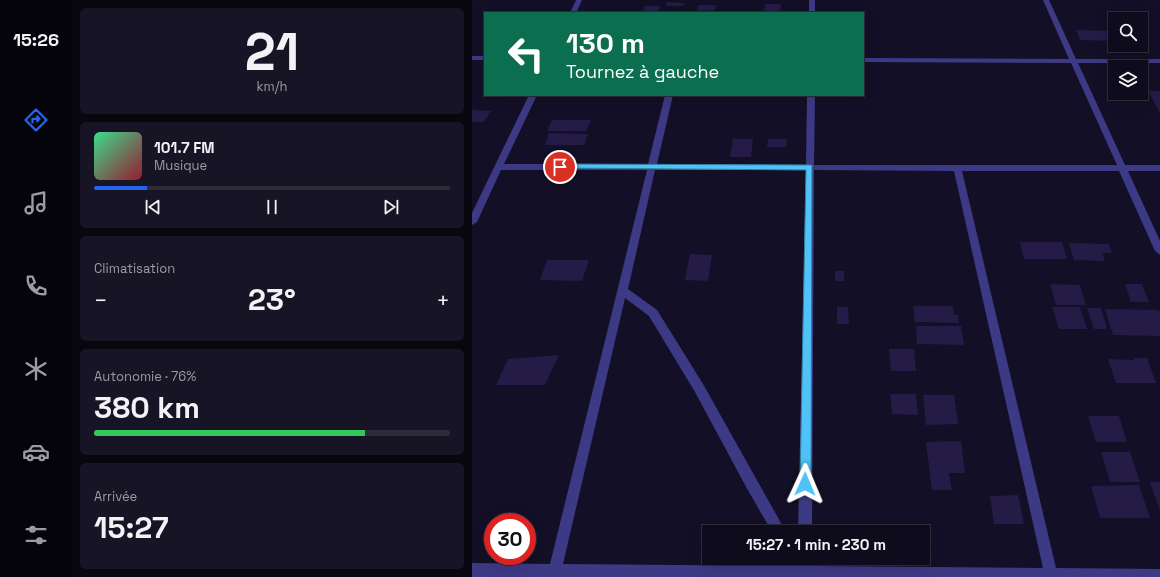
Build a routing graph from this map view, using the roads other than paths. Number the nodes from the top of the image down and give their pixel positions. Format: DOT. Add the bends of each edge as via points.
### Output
graph roads {
  1 [pos="579,0"];
  2 [pos="812,0"];
  3 [pos="1046,0"];
  4 [pos="573,12"];
  5 [pos="812,12"];
  6 [pos="472,58"];
  7 [pos="484,58"];
  8 [pos="864,60"];
  9 [pos="1074,60"];
  10 [pos="1160,61"];
  11 [pos="533,96"];
  12 [pos="669,96"];
  13 [pos="811,96"];
  14 [pos="499,166"];
  15 [pos="652,167"];
  16 [pos="810,167"];
  17 [pos="957,167"];
  18 [pos="1122,168"];
  19 [pos="1160,168"];
  20 [pos="472,222"];
  21 [pos="1160,251"];
  22 [pos="622,290"];
  23 [pos="775,525"];
  24 [pos="805,525"];
  25 [pos="799,565"];
  26 [pos="472,570"];
  27 [pos="555,571"];
  28 [pos="804,575"];
  29 [pos="1051,575"];
  30 [pos="1114,576"];
  31 [pos="1160,576"];
  1 -- 4 [label="street"];
  2 -- 5 [label="street"];
  3 -- 9 [label="street"];
  6 -- 7 [label="street"];
  8 -- 9 [label="street"];
  9 -- 10 [label="street"];
  9 -- 18 [label="street"];
  11 -- 14 [label="street"];
  12 -- 15 [label="street"];
  13 -- 16 [label="street"];
  14 -- 15 [label="street"];
  14 -- 20 [label="street"];
  15 -- 16 [label="street"];
  15 -- 22 [label="street"];
  16 -- 17 [label="street"];
  16 -- 24 [label="street"];
  17 -- 18 [label="street"];
  17 -- 29 [label="street"];
  18 -- 19 [label="street"];
  18 -- 21 [label="street"];
  22 -- 23 [label="street" via="653,313 699,388"];
  22 -- 27 [label="street"];
  25 -- 28 [label="street"];
  26 -- 27 [label="street"];
  27 -- 28 [label="street"];
  28 -- 29 [label="street"];
  29 -- 30 [label="street"];
  30 -- 31 [label="street"];
}
